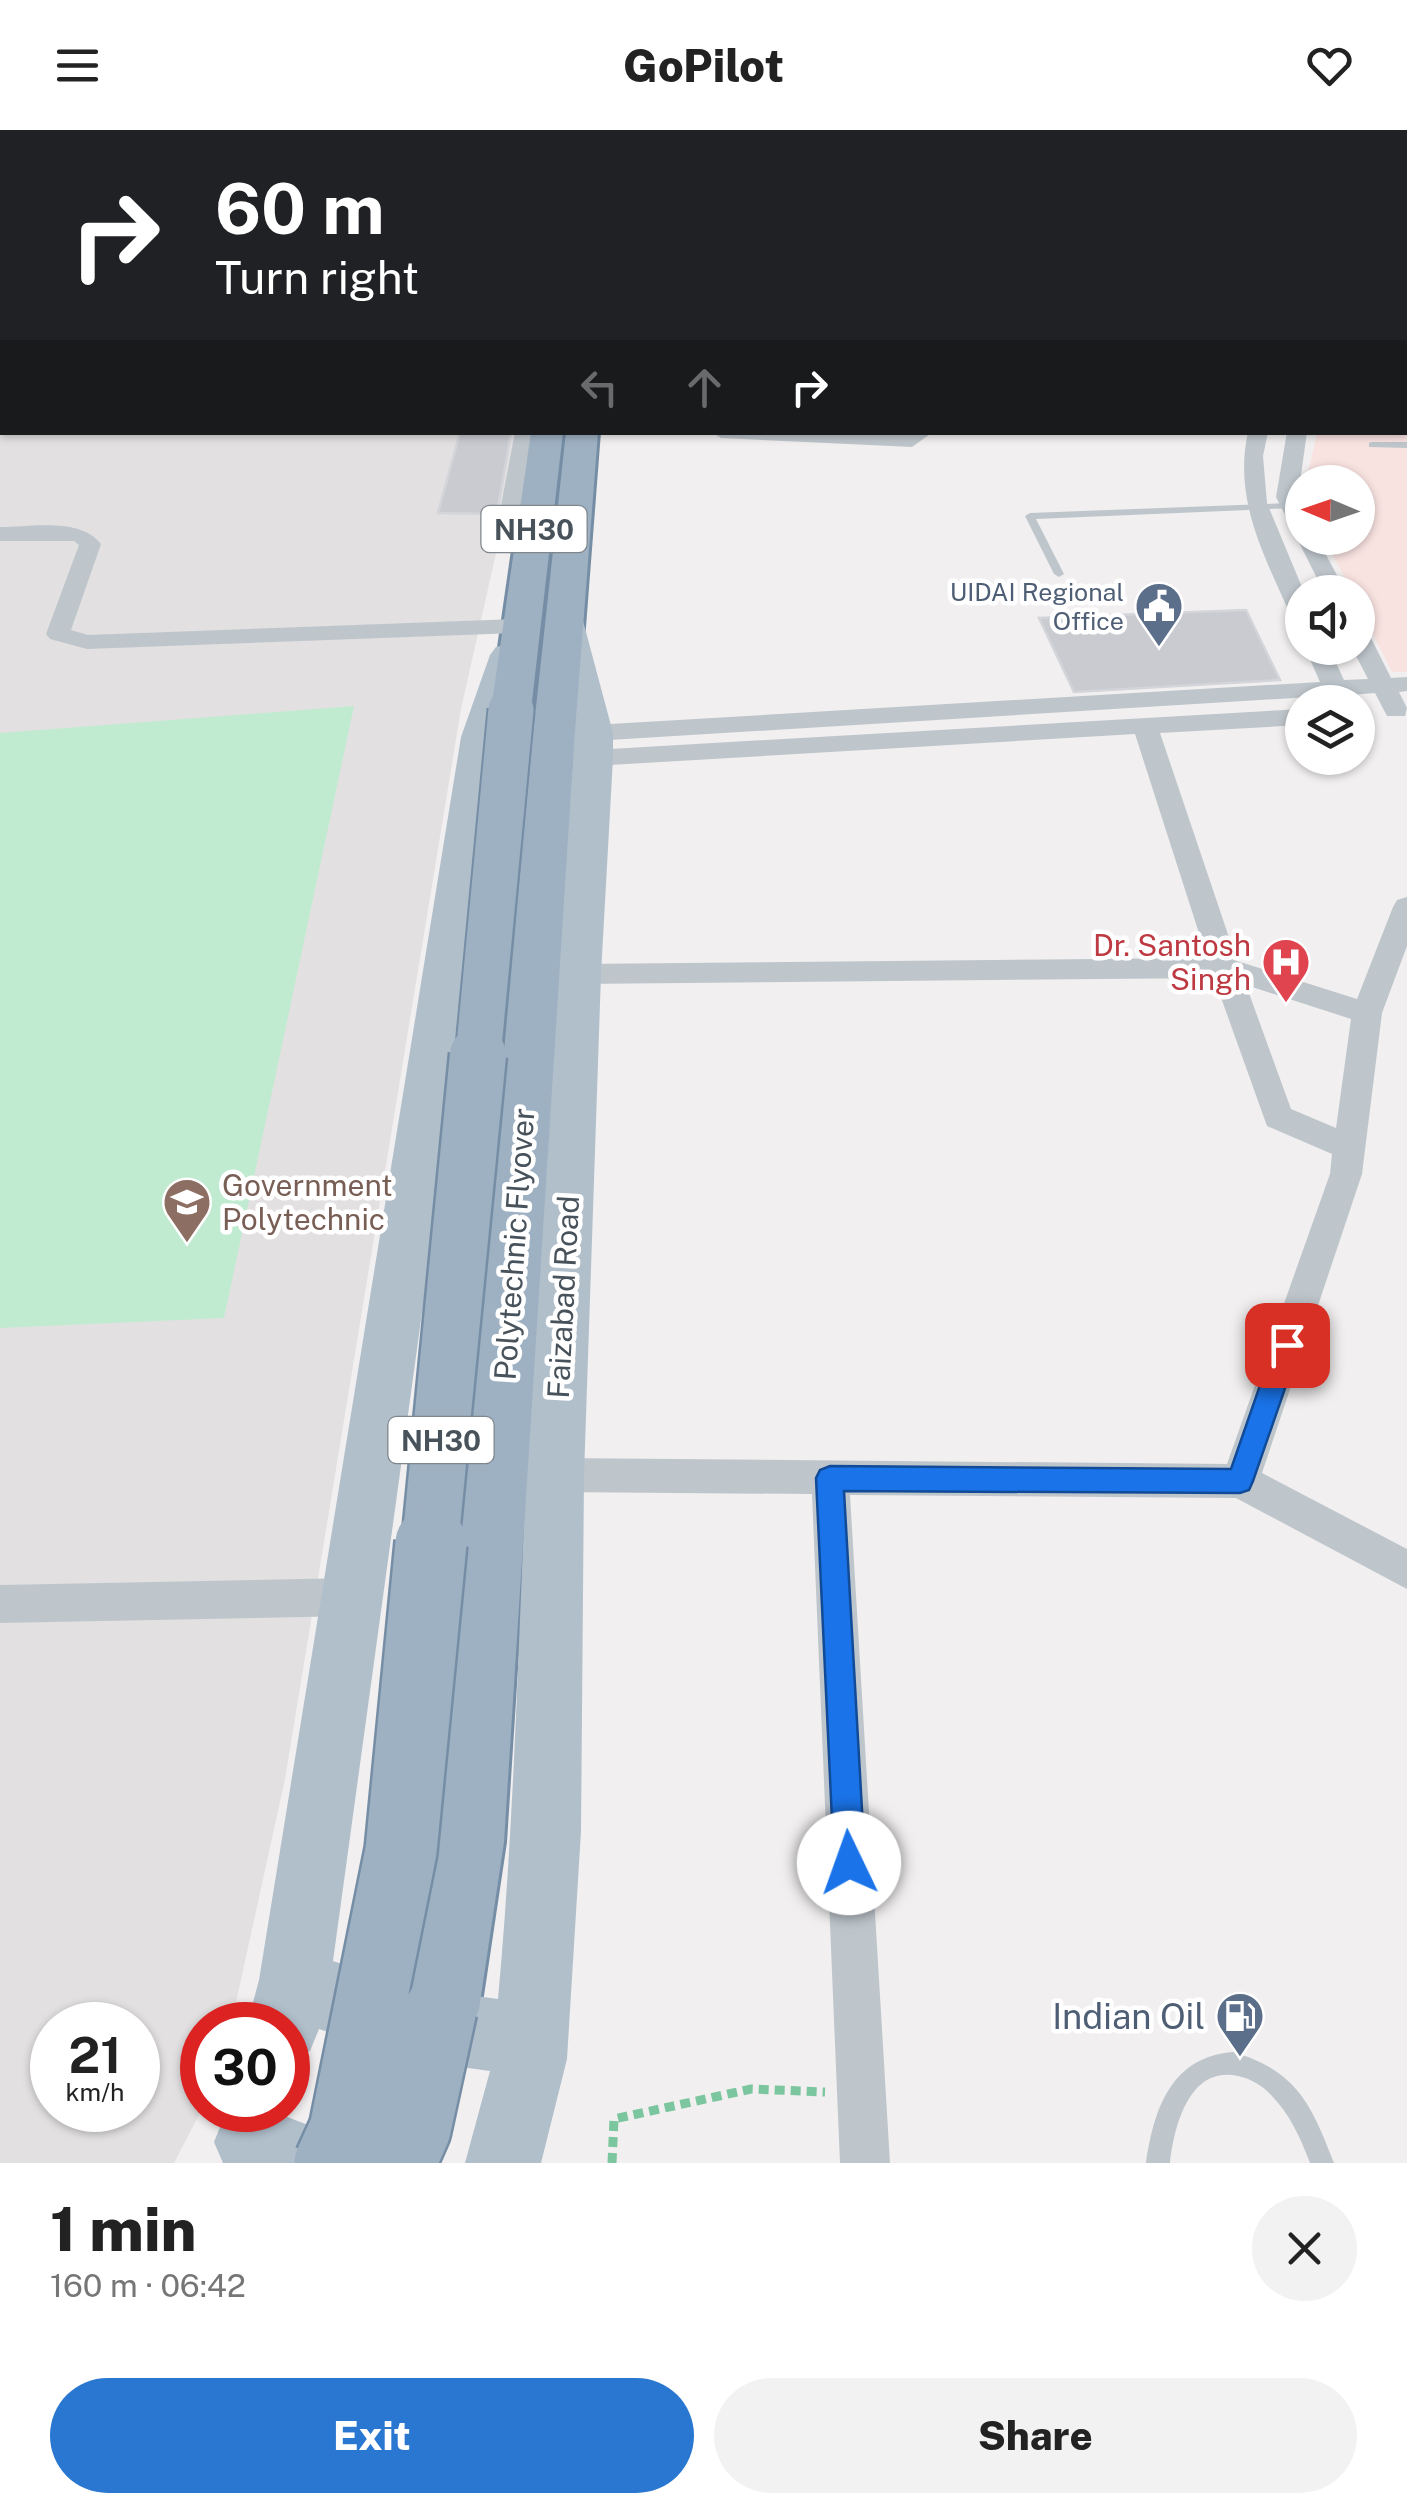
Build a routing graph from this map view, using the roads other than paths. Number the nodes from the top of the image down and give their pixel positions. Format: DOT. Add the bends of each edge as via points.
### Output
graph roads {
  1 [pos="524,435"];
  2 [pos="547,435"];
  3 [pos="581,435"];
  4 [pos="858,435"];
  5 [pos="919,435"];
  6 [pos="1257,435"];
  7 [pos="1297,435"];
  8 [pos="1372,445"];
  9 [pos="1407,445"];
  10 [pos="1292,465"];
  11 [pos="1254,506"];
  12 [pos="1285,506"];
  13 [pos="533,530"];
  14 [pos="0,534"];
  15 [pos="1059,574"];
  16 [pos="1286,575"];
  17 [pos="542,621"];
  18 [pos="1375,659"];
  19 [pos="1395,685"];
  20 [pos="1285,700"];
  21 [pos="1393,711"];
  22 [pos="1285,717"];
  23 [pos="1144,726"];
  24 [pos="563,728"];
  25 [pos="846,731"];
  26 [pos="1407,907"];
  27 [pos="1225,968"];
  28 [pos="578,974"];
  29 [pos="1367,1013"];
  30 [pos="1350,1148"];
  31 [pos="555,1476"];
  32 [pos="830,1478"];
  33 [pos="1240,1481"];
  34 [pos="1407,1570"];
  35 [pos="352,1597"];
  36 [pos="0,1604"];
  37 [pos="289,2002"];
  38 [pos="532,2037"];
  39 [pos="330,2163"];
  40 [pos="400,2163"];
  41 [pos="504,2163"];
  42 [pos="864,2163"];
  43 [pos="1158,2163"];
  44 [pos="1322,2163"];
  1 -- 13 [label="street" via="511,512"];
  2 -- 13 [label="highway, NH30"];
  3 -- 17 [label="highway, Faizabad Road / NH30"];
  4 -- 5 [label="street" via="912,441"];
  6 -- 11 [label="street"];
  7 -- 10 [label="street"];
  8 -- 9 [label="lane"];
  11 -- 12 [label="lane"];
  11 -- 15 [label="lane" via="1030,516"];
  11 -- 16 [label="street"];
  13 -- 17 [label="highway, NH30"];
  14 -- 17 [label="street" via="80,534 90,544 58,634 87,642"];
  17 -- 24 [label="highway, Polytechnic Flyover / NH30"];
  17 -- 24 [label="main road, Faizabad Road"];
  17 -- 35 [label="main road, Faizabad Road" via="481,737"];
  18 -- 19 [label="street"];
  19 -- 21 [label="street"];
  20 -- 25 [label="street"];
  22 -- 23 [label="street"];
  23 -- 25 [label="street"];
  23 -- 27 [label="street"];
  24 -- 25 [label="street"];
  24 -- 28 [label="main road, Faizabad Road"];
  24 -- 39 [label="highway, Polytechnic Flyover / NH30, bridge" via="402,1851 345,2130"];
  24 -- 40 [label="highway, Polytechnic Flyover / NH30, bridge" via="468,1842 441,2009"];
  26 -- 29 [label="street"];
  27 -- 28 [label="street"];
  27 -- 29 [label="street"];
  27 -- 30 [label="street" via="1278,1117"];
  28 -- 31 [label="main road, Faizabad Road"];
  29 -- 30 [label="street"];
  30 -- 33 [label="street"];
  31 -- 32 [label="street"];
  31 -- 38 [label="main road, Faizabad Road" via="547,1831"];
  32 -- 33 [label="street"];
  32 -- 42 [label="street"];
  33 -- 34 [label="street"];
  35 -- 36 [label="street"];
  35 -- 37 [label="main road, Faizabad Road"];
  37 -- 38 [label="main road" via="324,1997 424,2027"];
  38 -- 41 [label="main road, Faizabad Road"];
  43 -- 44 [label="lane" via="1161,2131 1178,2089 1210,2065 1256,2070 1269,2080 1296,2107"];
}
